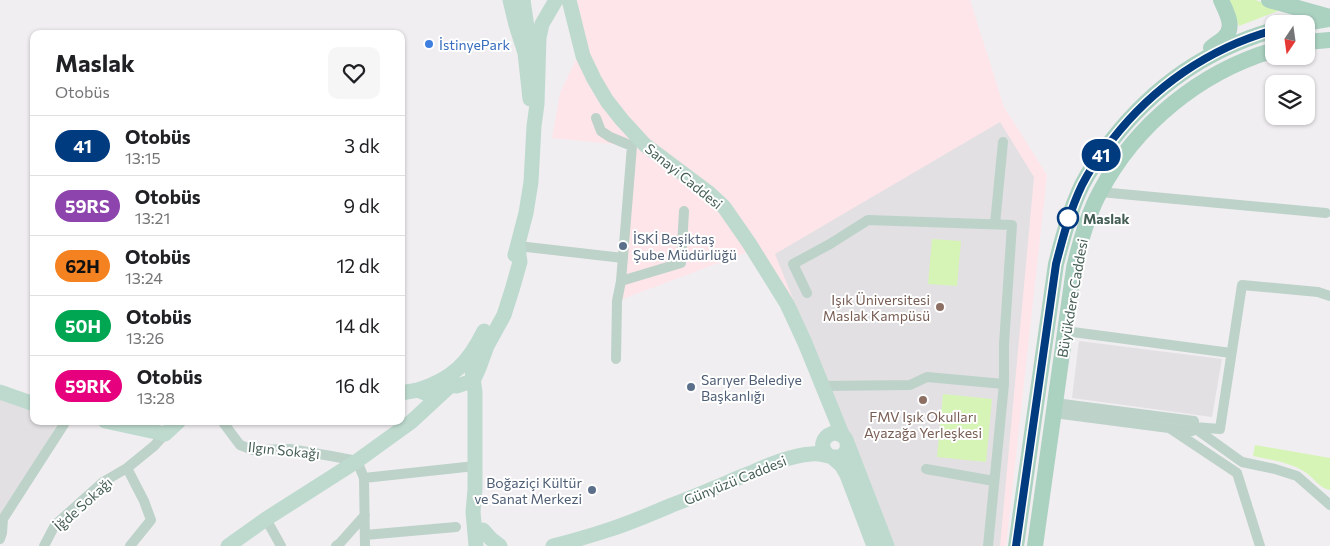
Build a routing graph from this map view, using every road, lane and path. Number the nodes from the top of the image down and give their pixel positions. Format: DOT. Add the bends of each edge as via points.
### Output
graph roads {
  1 [pos="510,0"];
  2 [pos="523,0"];
  3 [pos="556,0"];
  4 [pos="569,0"];
  5 [pos="1221,0"];
  6 [pos="1269,0"];
  7 [pos="1330,18"];
  8 [pos="1315,21"];
  9 [pos="1265,33"];
  10 [pos="1330,40"];
  11 [pos="1315,41"];
  12 [pos="525,53"];
  13 [pos="1265,53"];
  14 [pos="1198,63"];
  15 [pos="596,118"];
  16 [pos="534,126"];
  17 [pos="1003,142"];
  18 [pos="1100,192"];
  19 [pos="684,211"];
  20 [pos="1326,213"];
  21 [pos="995,224"];
  22 [pos="518,246"];
  23 [pos="623,258"];
  24 [pos="621,281"];
  25 [pos="807,293"];
  26 [pos="1330,296"];
  27 [pos="1065,331"];
  28 [pos="477,345"];
  29 [pos="1231,353"];
  30 [pos="616,359"];
  31 [pos="451,378"];
  32 [pos="474,379"];
  33 [pos="1004,384"];
  34 [pos="822,386"];
  35 [pos="418,390"];
  36 [pos="0,392"];
  37 [pos="405,393"];
  38 [pos="405,396"];
  39 [pos="30,403"];
  40 [pos="429,406"];
  41 [pos="1054,408"];
  42 [pos="63,425"];
  43 [pos="123,425"];
  44 [pos="175,425"];
  45 [pos="225,425"];
  46 [pos="1193,427"];
  47 [pos="1170,429"];
  48 [pos="165,434"];
  49 [pos="824,440"];
  50 [pos="845,440"];
  51 [pos="799,456"];
  52 [pos="830,456"];
  53 [pos="357,461"];
  54 [pos="475,466"];
  55 [pos="127,468"];
  56 [pos="926,469"];
  57 [pos="364,478"];
  58 [pos="994,481"];
  59 [pos="476,489"];
  60 [pos="1330,505"];
  61 [pos="365,516"];
  62 [pos="266,519"];
  63 [pos="456,527"];
  64 [pos="484,530"];
  65 [pos="365,535"];
  66 [pos="0,539"];
  67 [pos="44,546"];
  68 [pos="130,546"];
  69 [pos="228,546"];
  70 [pos="281,546"];
  71 [pos="336,546"];
  72 [pos="365,546"];
  73 [pos="476,546"];
  74 [pos="485,546"];
  75 [pos="500,546"];
  76 [pos="553,546"];
  77 [pos="572,546"];
  78 [pos="874,546"];
  79 [pos="888,546"];
  80 [pos="988,546"];
  81 [pos="1016,546"];
  82 [pos="1034,546"];
  83 [pos="1260,546"];
  1 -- 12 [label="street"];
  2 -- 12 [label="street" via="527,27"];
  3 -- 16 [label="street" via="542,24"];
  4 -- 34 [label="street, Sanayi Caddesi" via="583,56 607,101 645,145 724,208 787,304"];
  5 -- 14 [label="main road" via="1229,18 1228,32"];
  6 -- 7 [label="main road"];
  7 -- 8 [label="main road"];
  9 -- 14 [label="main road, Büyükdere Caddesi" via="1228,46"];
  10 -- 11 [label="main road"];
  12 -- 16 [label="street"];
  13 -- 18 [label="main road, Büyükdere Caddesi" via="1227,68 1177,100 1129,148"];
  14 -- 81 [label="main road, Büyükdere Caddesi" via="1149,98 1124,124 1082,184 1066,223 1051,292"];
  15 -- 23 [label="street" via="601,131 632,146"];
  16 -- 22 [label="street" via="531,182"];
  17 -- 21 [label="street"];
  18 -- 20 [label="street"];
  18 -- 27 [label="main road, Büyükdere Caddesi" via="1080,244"];
  19 -- 24 [label="street" via="681,263"];
  21 -- 25 [label="street" via="868,220 793,264"];
  21 -- 33 [label="street" via="1012,225"];
  22 -- 23 [label="street"];
  22 -- 28 [label="street" via="496,308"];
  22 -- 32 [label="street" via="520,262 504,315"];
  23 -- 24 [label="street"];
  24 -- 30 [label="street" via="617,301"];
  26 -- 29 [label="street" via="1242,285"];
  27 -- 29 [label="street"];
  27 -- 41 [label="main road, Büyükdere Caddesi"];
  28 -- 31 [label="street"];
  28 -- 32 [label="street" via="472,367"];
  29 -- 46 [label="street" via="1220,429"];
  31 -- 32 [label="street" via="457,386"];
  31 -- 35 [label="street"];
  31 -- 40 [label="street"];
  32 -- 54 [label="street"];
  33 -- 34 [label="street" via="927,377 910,385"];
  33 -- 58 [label="street"];
  34 -- 50 [label="street, Sanayi Caddesi"];
  35 -- 37 [label="street"];
  35 -- 40 [label="street" via="428,395"];
  36 -- 39 [label="street"];
  38 -- 40 [label="street"];
  40 -- 53 [label="street"];
  41 -- 46 [label="street" via="1194,421"];
  41 -- 47 [label="street"];
  41 -- 82 [label="main road, Büyükdere Caddesi"];
  42 -- 66 [label="street" via="3,519"];
  43 -- 48 [label="street"];
  44 -- 48 [label="street, İğde Sokağı"];
  45 -- 53 [label="street, Ilgın Sokağı" via="240,445 253,450 290,449"];
  46 -- 47 [label="street" via="1192,431"];
  46 -- 60 [label="street" via="1242,462 1297,476"];
  47 -- 83 [label="street" via="1237,473"];
  48 -- 55 [label="street, İğde Sokağı"];
  49 -- 50 [label="street" via="833,433"];
  49 -- 51 [label="street"];
  49 -- 52 [label="street" via="823,449"];
  50 -- 52 [label="street" via="847,449 843,455"];
  50 -- 79 [label="street, Sanayi Caddesi"];
  51 -- 52 [label="street"];
  51 -- 76 [label="street, Günyüzü Caddesi" via="781,460 608,530"];
  51 -- 77 [label="street, Günyüzü Caddesi" via="785,465 676,510"];
  52 -- 78 [label="street" via="847,475"];
  53 -- 57 [label="street"];
  53 -- 62 [label="street"];
  54 -- 57 [label="street"];
  54 -- 59 [label="street"];
  55 -- 67 [label="street, İğde Sokağı" via="103,482 55,525"];
  55 -- 68 [label="street, İğde Sokağı" via="151,520"];
  56 -- 58 [label="street"];
  57 -- 61 [label="street"];
  58 -- 80 [label="street"];
  59 -- 64 [label="street"];
  59 -- 73 [label="street" via="473,512"];
  61 -- 65 [label="street"];
  61 -- 71 [label="street"];
  62 -- 69 [label="street"];
  62 -- 70 [label="street"];
  63 -- 65 [label="street"];
  64 -- 74 [label="street"];
  64 -- 75 [label="street"];
  65 -- 72 [label="street"];
}
